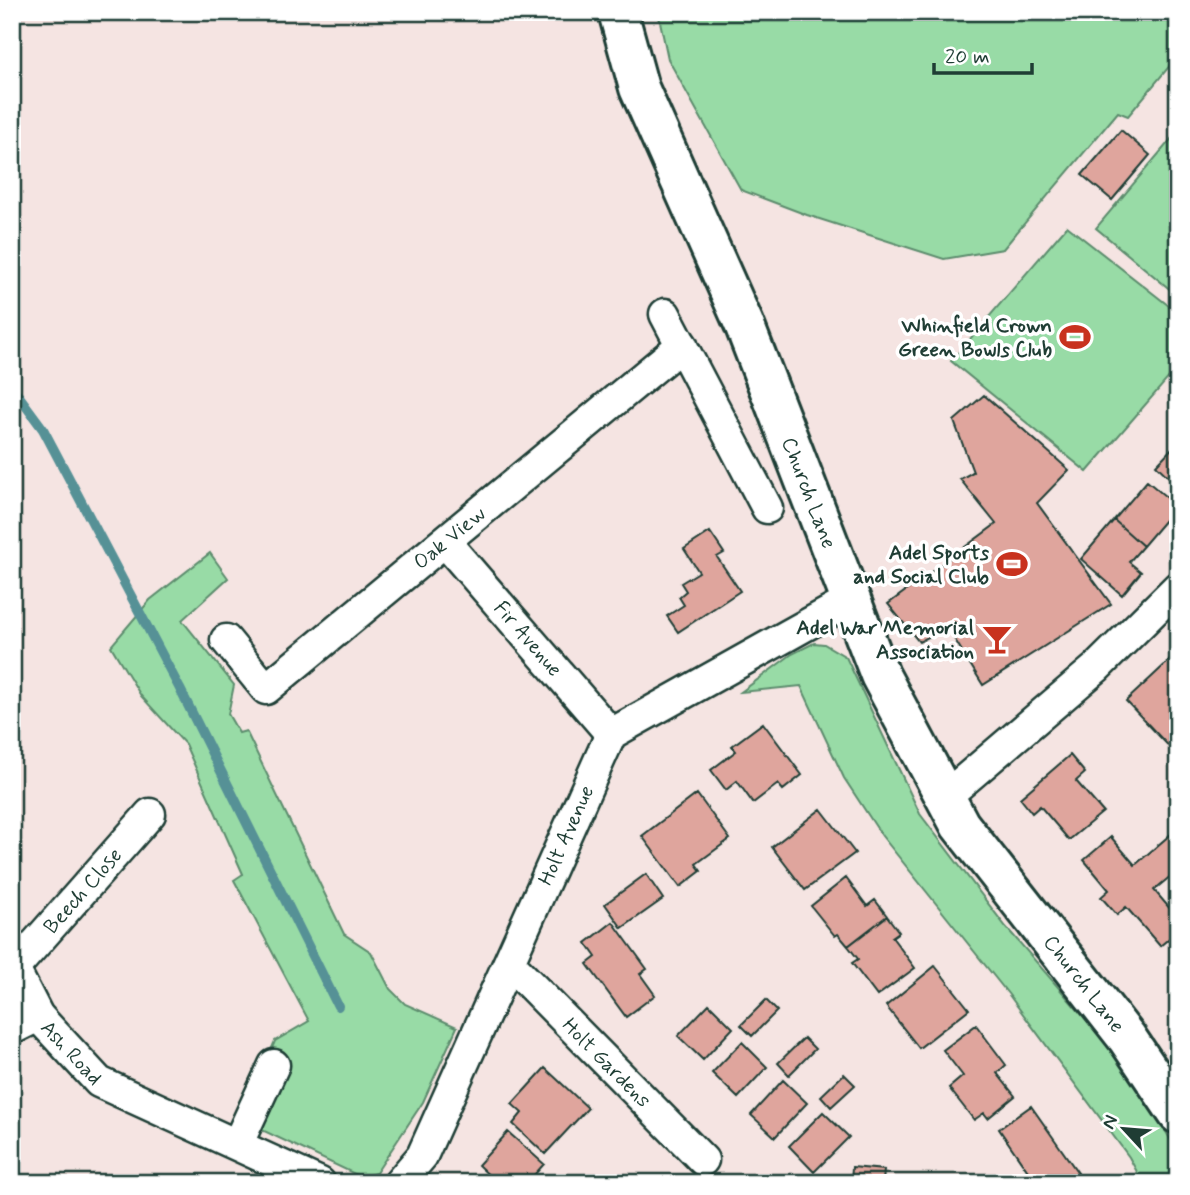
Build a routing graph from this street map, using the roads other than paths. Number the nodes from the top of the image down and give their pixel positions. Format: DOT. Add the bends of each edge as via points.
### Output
graph roads {
  1 [pos="618,12"];
  2 [pos="665,314"];
  3 [pos="682,345"];
  4 [pos="767,508"];
  5 [pos="446,543"];
  6 [pos="1178,587"];
  7 [pos="851,600"];
  8 [pos="226,640"];
  9 [pos="611,734"];
  10 [pos="946,796"];
  11 [pos="150,814"];
  12 [pos="510,964"];
  13 [pos="14,966"];
  14 [pos="25,1022"];
  15 [pos="274,1065"];
  16 [pos="1178,1114"];
  17 [pos="238,1143"];
  18 [pos="704,1160"];
  19 [pos="320,1183"];
  20 [pos="400,1183"];
  1 -- 7 [label="street, Church Lane" via="639,88 744,324"];
  2 -- 3 [label="street"];
  3 -- 4 [label="street"];
  3 -- 5 [label="street, Oak View"];
  5 -- 8 [label="street, Oak View" via="266,689"];
  5 -- 9 [label="street, Fir Avenue"];
  6 -- 10 [label="street" via="1096,668"];
  7 -- 9 [label="street"];
  7 -- 10 [label="street, Church Lane" via="880,675"];
  9 -- 12 [label="street, Holt Avenue"];
  10 -- 16 [label="street, Church Lane" via="960,825 1128,1038"];
  11 -- 13 [label="street, Beech Close"];
  12 -- 18 [label="street, Holt Gardens"];
  12 -- 20 [label="street, Holt Avenue" via="422,1156"];
  13 -- 14 [label="street, Ash Road"];
  14 -- 17 [label="street, Ash Road" via="99,1082"];
  15 -- 17 [label="street"];
  17 -- 19 [label="street, Ash Road"];
}
